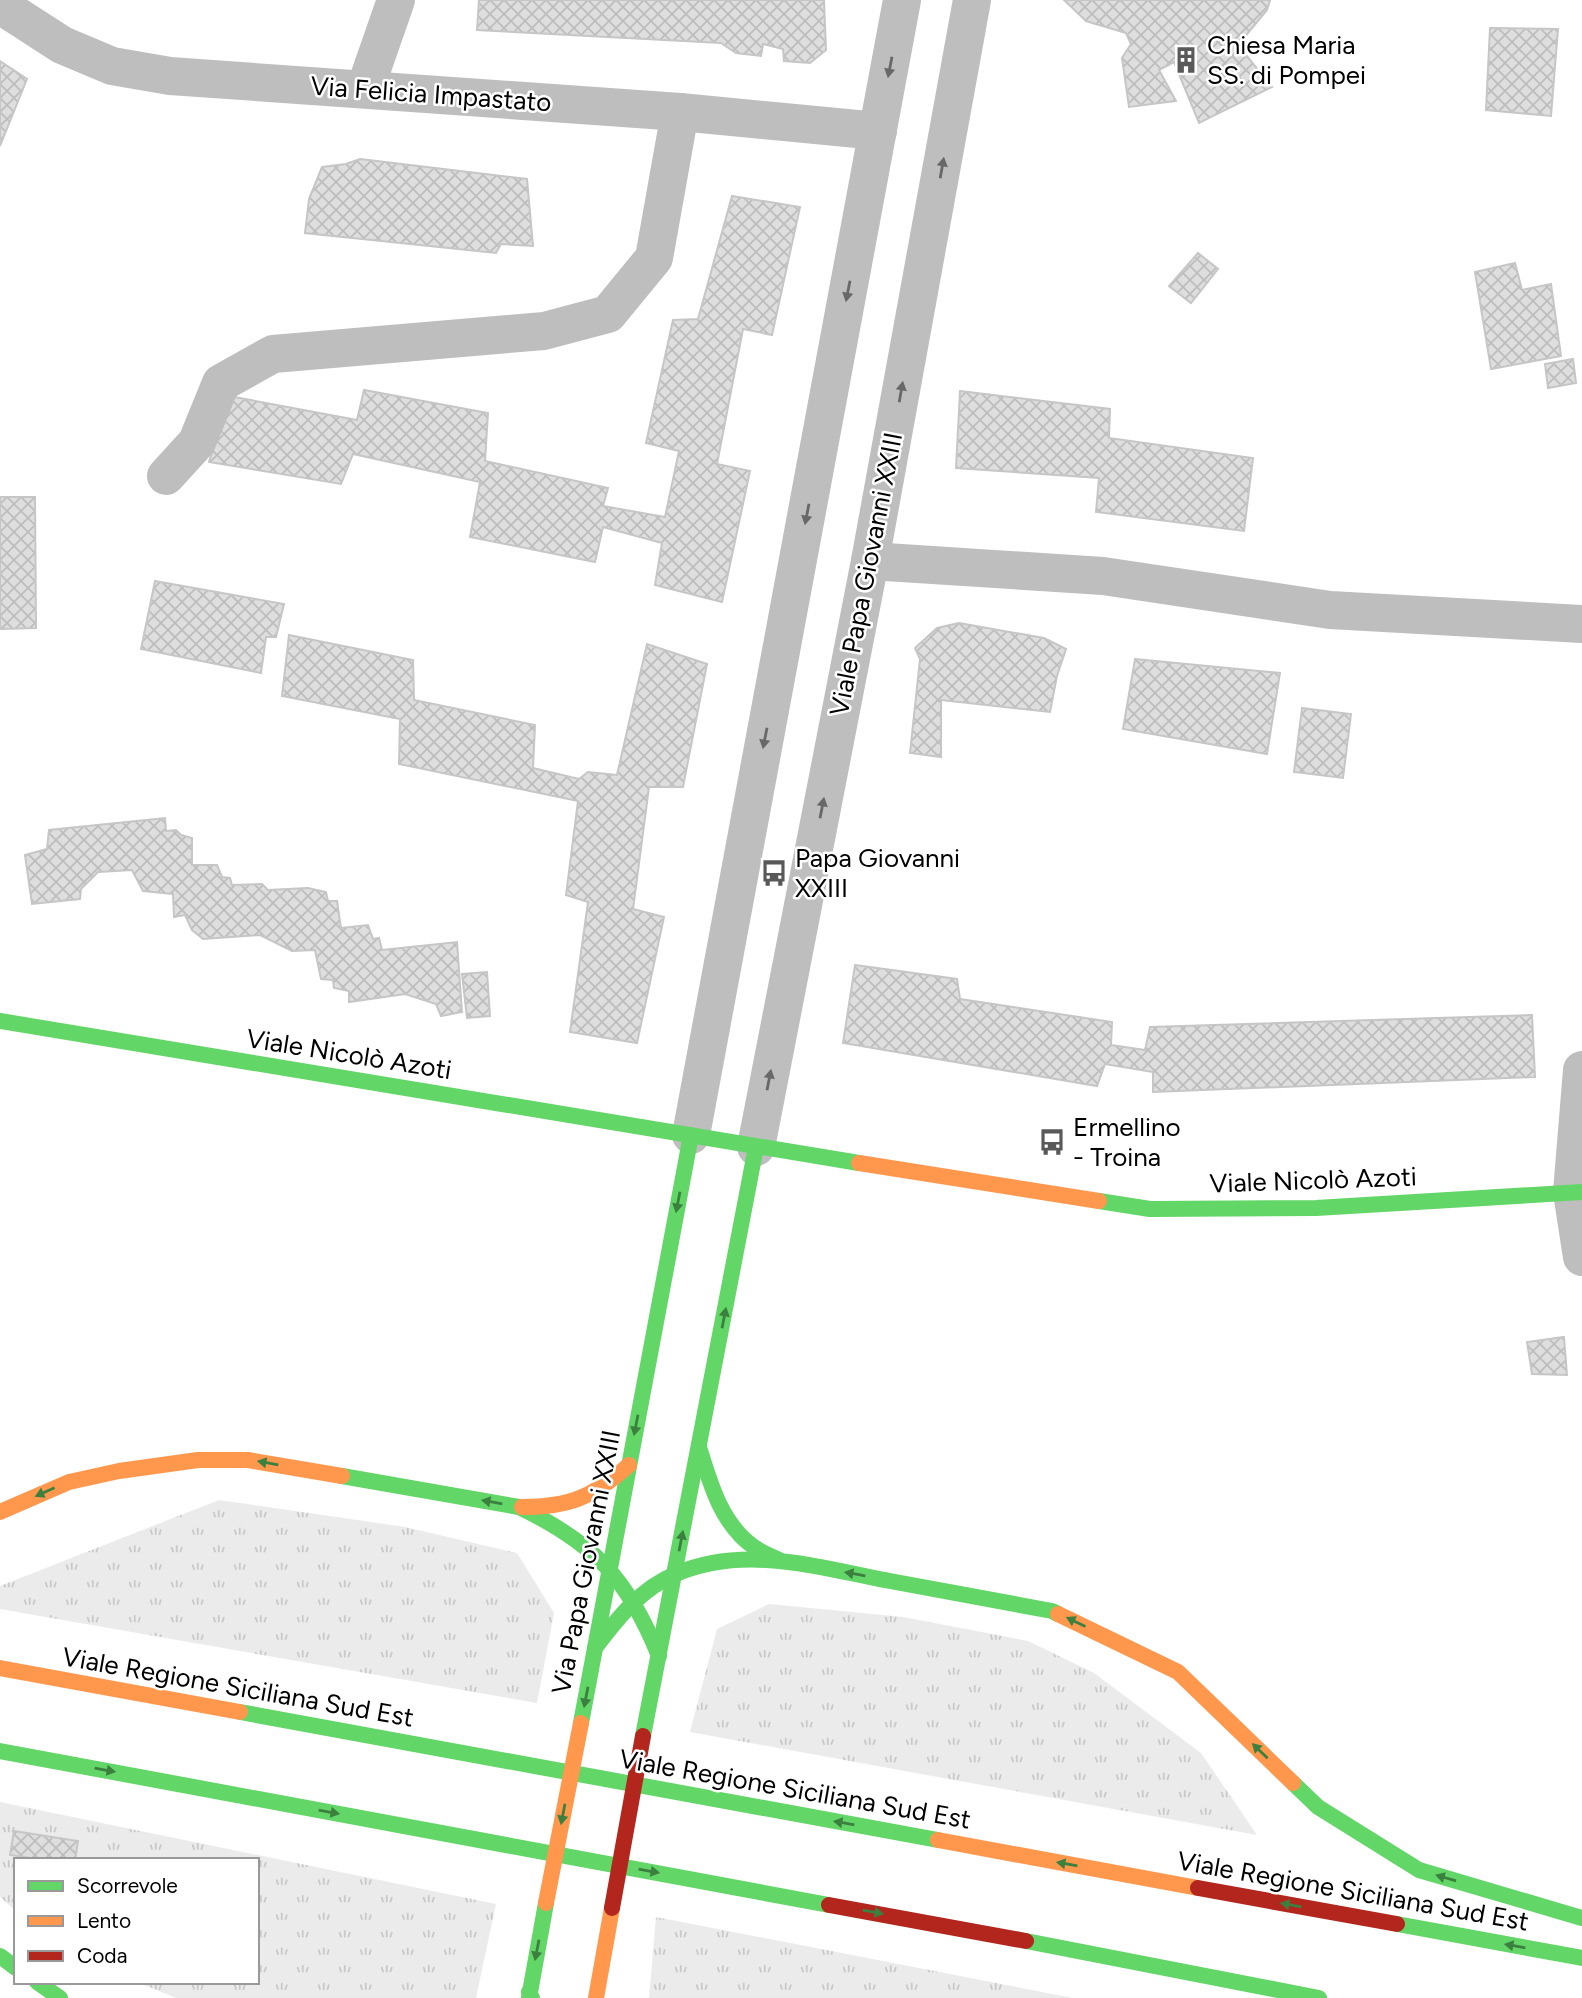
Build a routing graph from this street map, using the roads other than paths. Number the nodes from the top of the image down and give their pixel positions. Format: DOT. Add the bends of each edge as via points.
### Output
graph roads {
  1 [pos="396,0"];
  2 [pos="902,0"];
  3 [pos="972,0"];
  4 [pos="0,5"];
  5 [pos="365,89"];
  6 [pos="680,112"];
  7 [pos="878,131"];
  8 [pos="166,476"];
  9 [pos="870,561"];
  10 [pos="1582,624"];
  11 [pos="0,1021"];
  12 [pos="1582,1069"];
  13 [pos="691,1135"];
  14 [pos="756,1147"];
  15 [pos="1577,1192"];
  16 [pos="1582,1257"];
  17 [pos="699,1447"];
  18 [pos="629,1465"];
  19 [pos="519,1507"];
  20 [pos="0,1512"];
  21 [pos="781,1561"];
  22 [pos="610,1567"];
  23 [pos="675,1573"];
  24 [pos="634,1600"];
  25 [pos="595,1648"];
  26 [pos="659,1656"];
  27 [pos="0,1668"];
  28 [pos="0,1751"];
  29 [pos="1582,1918"];
  30 [pos="1582,1958"];
  31 [pos="40,1984"];
  32 [pos="530,1996"];
  33 [pos="60,1998"];
  34 [pos="596,1998"];
  35 [pos="1319,1998"];
  1 -- 5 [label="street"];
  2 -- 7 [label="street, one-way"];
  9 -- 3 [label="street, Viale Papa Giovanni XXIII, one-way"];
  4 -- 5 [label="street, Via Felicia Impastato" via="62,45 112,66 170,76"];
  5 -- 6 [label="street, Via Felicia Impastato"];
  6 -- 7 [label="street, Via Felicia Impastato"];
  6 -- 8 [label="street" via="654,258 608,313 544,331 273,354 221,383 197,442"];
  7 -- 13 [label="street, one-way"];
  9 -- 10 [label="street" via="1103,576 1330,610"];
  14 -- 9 [label="street, Viale Papa Giovanni XXIII, one-way"];
  11 -- 13 [label="main road, Viale Nicolò Azoti"];
  12 -- 15 [label="street"];
  13 -- 14 [label="main road, Viale Nicolò Azoti"];
  13 -- 18 [label="main road, Via Papa Giovanni XXIII, one-way"];
  14 -- 15 [label="main road, Viale Nicolò Azoti" via="1150,1209 1316,1208"];
  17 -- 14 [label="main road, one-way"];
  15 -- 16 [label="street"];
  17 -- 21 [label="main road" via="724,1517 751,1546"];
  23 -- 17 [label="main road, one-way"];
  18 -- 19 [label="main road" via="582,1500 554,1508"];
  18 -- 22 [label="main road, Via Papa Giovanni XXIII"];
  19 -- 20 [label="main road, one-way" via="248,1460 198,1460 69,1482"];
  19 -- 22 [label="main road" via="576,1536"];
  21 -- 23 [label="main road" via="724,1559"];
  29 -- 21 [label="main road, one-way" via="1419,1870 1318,1807 1178,1672 1052,1611"];
  22 -- 24 [label="main road"];
  22 -- 25 [label="main road, Via Papa Giovanni XXIII"];
  23 -- 24 [label="main road"];
  23 -- 26 [label="main road"];
  24 -- 25 [label="main road"];
  24 -- 26 [label="main road"];
  25 -- 32 [label="main road, Via Papa Giovanni XXIII, one-way, bridge"];
  26 -- 34 [label="main road, bridge"];
  30 -- 27 [label="main road, Viale Regione Siciliana Sud Est, one-way"];
  28 -- 35 [label="main road, one-way"];
  31 -- 33 [label="main road"];
}
